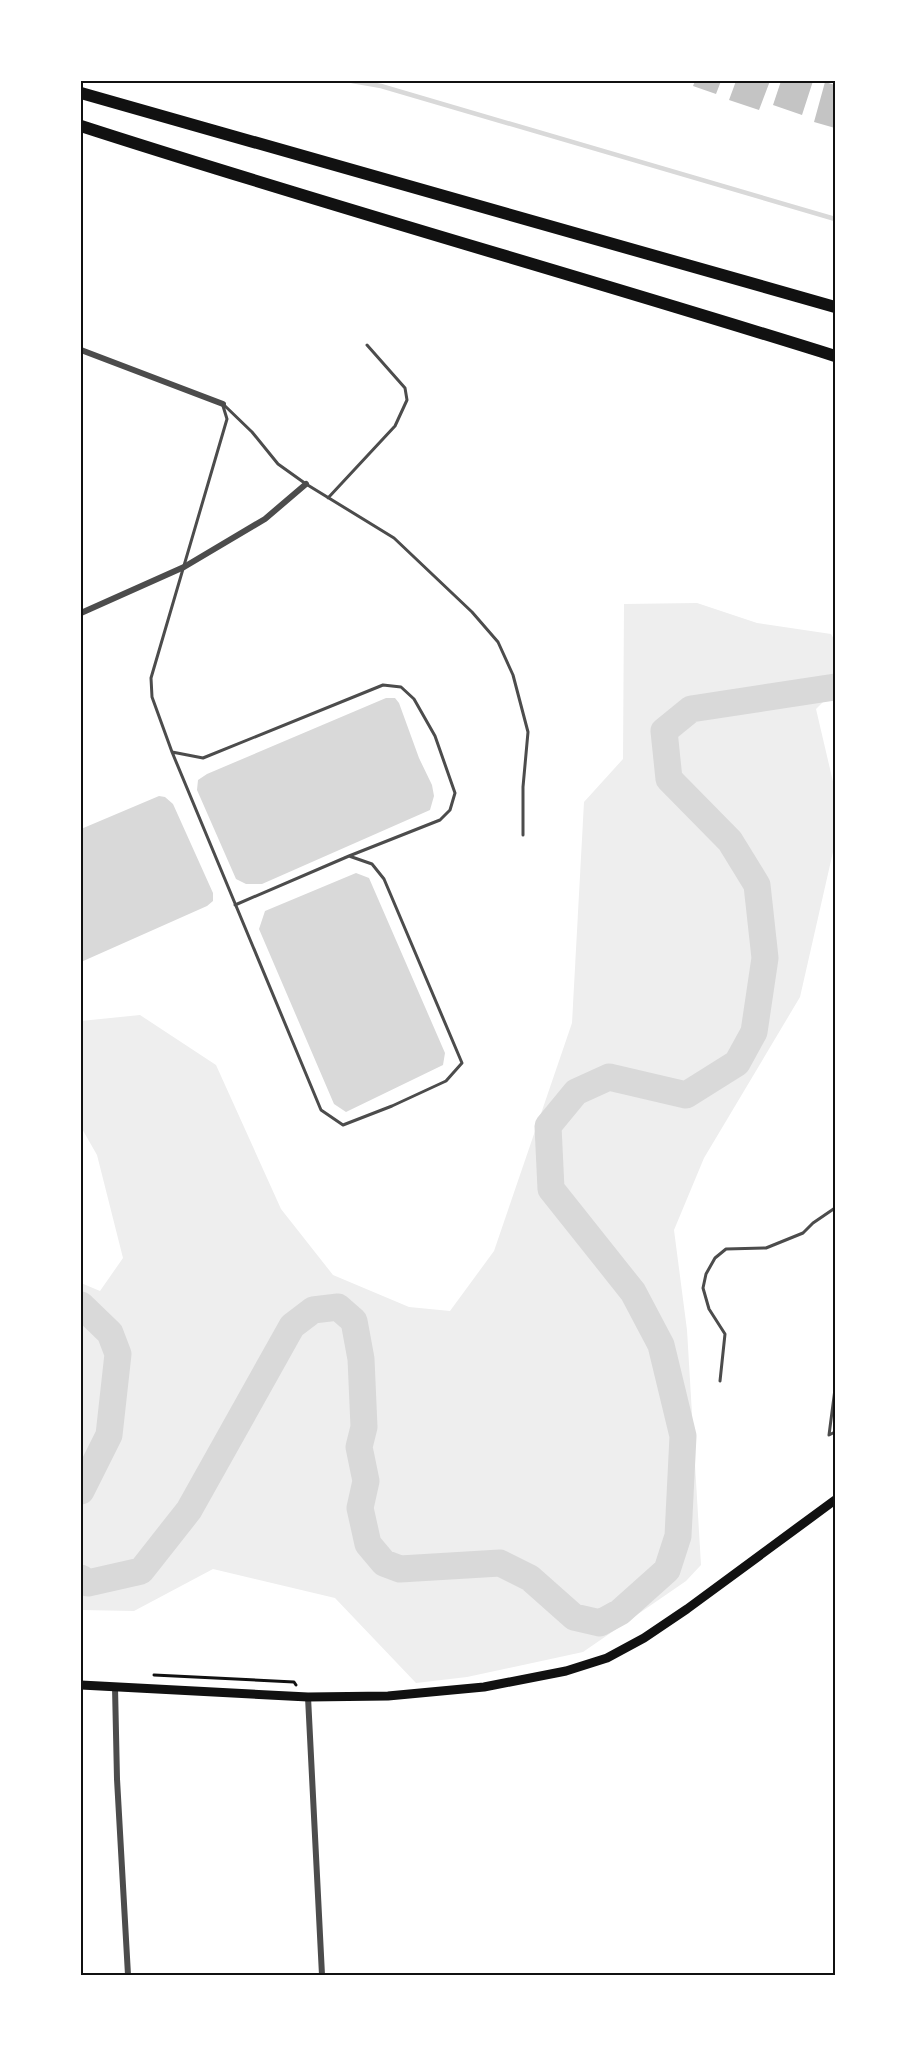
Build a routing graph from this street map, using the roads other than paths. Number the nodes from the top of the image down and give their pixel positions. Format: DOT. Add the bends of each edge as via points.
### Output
graph roads {
  1 [pos="81,93"];
  2 [pos="81,126"];
  3 [pos="835,307"];
  4 [pos="367,345"];
  5 [pos="81,350"];
  6 [pos="835,356"];
  7 [pos="223,404"];
  8 [pos="306,484"];
  9 [pos="328,498"];
  10 [pos="184,567"];
  11 [pos="81,613"];
  12 [pos="172,752"];
  13 [pos="523,835"];
  14 [pos="349,856"];
  15 [pos="235,905"];
  16 [pos="835,1208"];
  17 [pos="720,1381"];
  18 [pos="835,1389"];
  19 [pos="835,1432"];
  20 [pos="835,1500"];
  21 [pos="81,1685"];
  22 [pos="115,1687"];
  23 [pos="308,1697"];
  24 [pos="128,1975"];
  25 [pos="322,1975"];
  1 -- 3 [label="highway"];
  2 -- 6 [label="highway"];
  4 -- 9 [label="lane" via="405,388 407,400 395,426"];
  5 -- 7 [label="street"];
  7 -- 8 [label="lane" via="278,464"];
  7 -- 10 [label="lane" via="227,419"];
  8 -- 9 [label="lane"];
  8 -- 10 [label="street" via="265,519"];
  9 -- 13 [label="lane" via="394,538 498,642 513,675 528,732"];
  10 -- 11 [label="street"];
  10 -- 12 [label="lane" via="151,678 152,697"];
  12 -- 14 [label="lane" via="203,758 383,685 401,687 414,699 435,736 455,793 450,810 440,820"];
  12 -- 15 [label="lane"];
  14 -- 15 [label="lane"];
  14 -- 15 [label="lane" via="372,864 384,879 462,1063 446,1081 392,1106 343,1125 321,1110"];
  16 -- 17 [label="lane" via="803,1233 766,1248 726,1249 715,1258 703,1288 709,1309 724,1335"];
  18 -- 19 [label="lane" via="828,1435"];
  20 -- 23 [label="main road" via="665,1624 596,1662 533,1679 465,1689 388,1696"];
  21 -- 22 [label="main road"];
  22 -- 23 [label="main road"];
  22 -- 24 [label="street"];
  23 -- 25 [label="street"];
}
